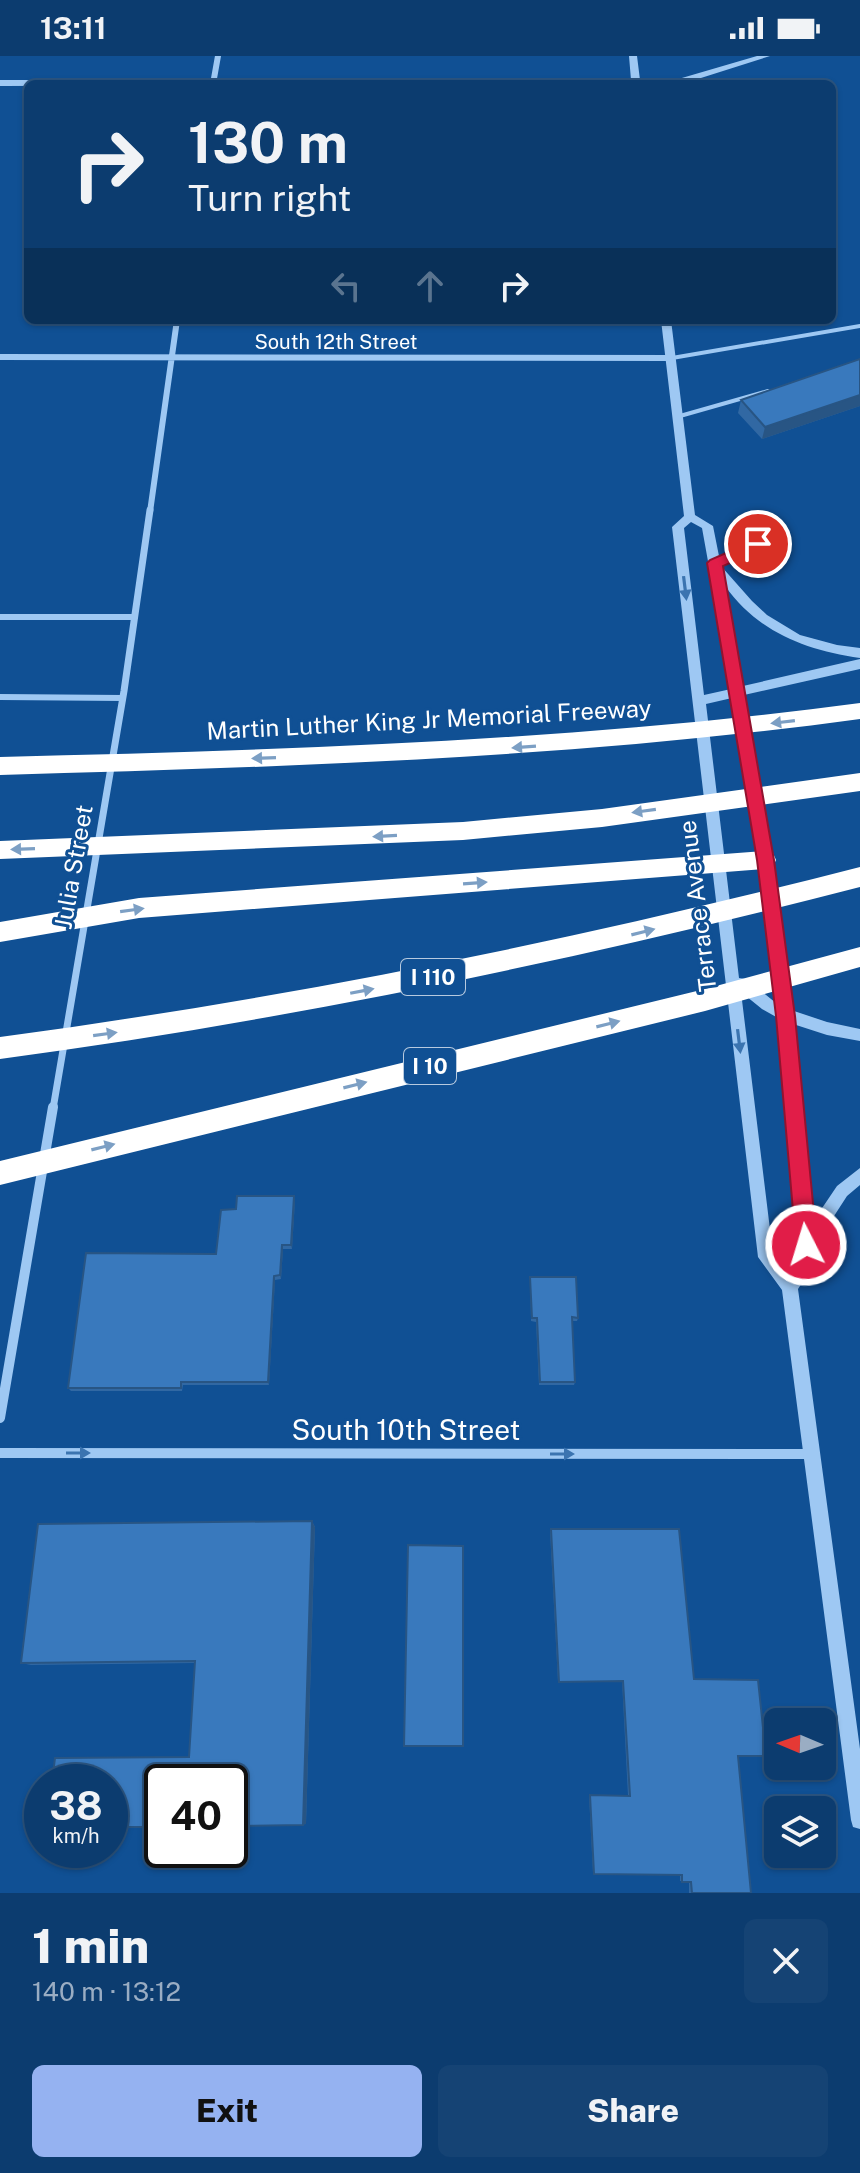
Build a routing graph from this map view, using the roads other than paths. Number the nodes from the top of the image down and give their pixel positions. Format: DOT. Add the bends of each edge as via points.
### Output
graph roads {
  1 [pos="218,56"];
  2 [pos="633,56"];
  3 [pos="766,56"];
  4 [pos="215,80"];
  5 [pos="636,80"];
  6 [pos="686,80"];
  7 [pos="0,83"];
  8 [pos="24,83"];
  9 [pos="176,324"];
  10 [pos="667,324"];
  11 [pos="860,326"];
  12 [pos="0,357"];
  13 [pos="171,357"];
  14 [pos="672,358"];
  15 [pos="770,391"];
  16 [pos="680,416"];
  17 [pos="690,517"];
  18 [pos="783,533"];
  19 [pos="715,563"];
  20 [pos="0,617"];
  21 [pos="134,617"];
  22 [pos="860,653"];
  23 [pos="860,664"];
  24 [pos="738,692"];
  25 [pos="0,697"];
  26 [pos="123,698"];
  27 [pos="700,701"];
  28 [pos="860,711"];
  29 [pos="0,766"];
  30 [pos="860,782"];
  31 [pos="0,850"];
  32 [pos="765,860"];
  33 [pos="717,864"];
  34 [pos="860,877"];
  35 [pos="0,932"];
  36 [pos="860,957"];
  37 [pos="730,971"];
  38 [pos="786,1016"];
  39 [pos="860,1035"];
  40 [pos="0,1050"];
  41 [pos="0,1173"];
  42 [pos="860,1175"];
  43 [pos="806,1245"];
  44 [pos="790,1287"];
  45 [pos="0,1418"];
  46 [pos="0,1453"];
  47 [pos="812,1454"];
  48 [pos="860,1820"];
  1 -- 4 [label="street"];
  2 -- 5 [label="street"];
  3 -- 6 [label="street"];
  7 -- 8 [label="street"];
  9 -- 13 [label="street, Julia Street"];
  10 -- 14 [label="street, Terrace Avenue"];
  11 -- 14 [label="lane"];
  12 -- 13 [label="street, South 12th Street"];
  13 -- 14 [label="street, South 12th Street"];
  13 -- 21 [label="street, Julia Street"];
  14 -- 16 [label="street, Terrace Avenue"];
  15 -- 16 [label="lane"];
  16 -- 17 [label="street, Terrace Avenue"];
  17 -- 19 [label="street" via="707,526"];
  17 -- 27 [label="street, Terrace Avenue, one-way" via="678,527"];
  18 -- 19 [label="lane"];
  19 -- 22 [label="street" via="749,608 777,629 803,642"];
  19 -- 24 [label="street"];
  20 -- 21 [label="lane"];
  21 -- 26 [label="street, Julia Street"];
  23 -- 24 [label="street"];
  24 -- 27 [label="street"];
  24 -- 32 [label="street"];
  25 -- 26 [label="lane"];
  26 -- 45 [label="street, Julia Street"];
  27 -- 33 [label="street, Terrace Avenue"];
  28 -- 29 [label="highway, Martin Luther King Jr Memorial Freeway, one-way" via="521,748"];
  30 -- 31 [label="highway, one-way" via="602,818 463,831"];
  32 -- 33 [label="highway"];
  32 -- 38 [label="street"];
  35 -- 33 [label="highway, one-way" via="139,908"];
  33 -- 37 [label="street, Terrace Avenue"];
  40 -- 34 [label="highway, I 110, one-way" via="335,996 570,950"];
  41 -- 36 [label="highway, I 10, one-way"];
  37 -- 38 [label="street" via="757,1000"];
  37 -- 44 [label="street, Terrace Avenue, one-way" via="766,1257"];
  38 -- 39 [label="street"];
  38 -- 43 [label="street"];
  42 -- 43 [label="street" via="842,1191"];
  43 -- 44 [label="street" via="807,1263"];
  44 -- 47 [label="street, Terrace Avenue"];
  46 -- 47 [label="street, South 10th Street, one-way"];
  47 -- 48 [label="street, Terrace Avenue"];
}
